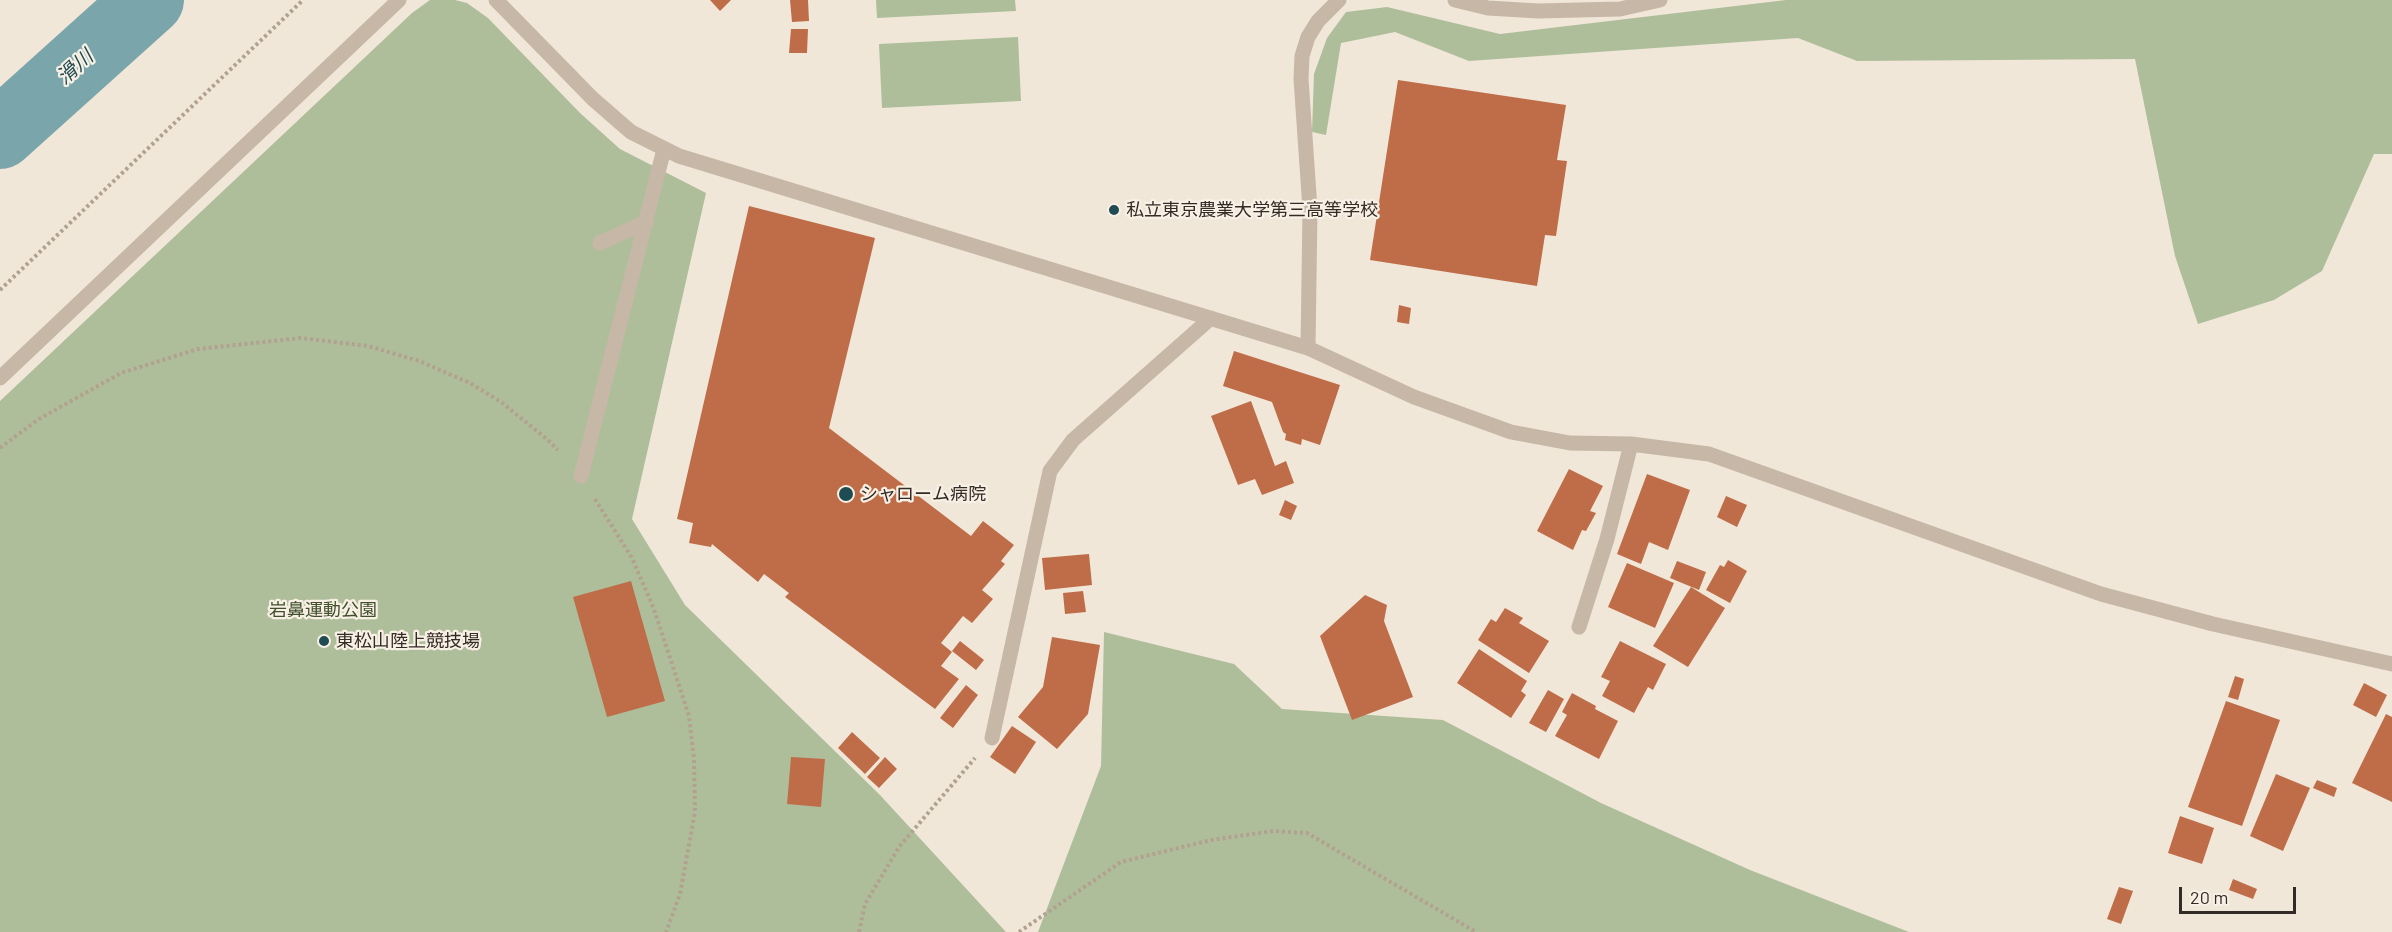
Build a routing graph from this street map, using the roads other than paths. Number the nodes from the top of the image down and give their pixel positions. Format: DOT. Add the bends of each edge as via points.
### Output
graph roads {
  1 [pos="399,0"];
  2 [pos="496,0"];
  3 [pos="1339,0"];
  4 [pos="1455,0"];
  5 [pos="1660,0"];
  6 [pos="664,149"];
  7 [pos="646,222"];
  8 [pos="600,243"];
  9 [pos="1211,318"];
  10 [pos="1308,348"];
  11 [pos="0,378"];
  12 [pos="1631,444"];
  13 [pos="581,476"];
  14 [pos="1579,627"];
  15 [pos="2392,664"];
  16 [pos="992,738"];
  1 -- 11 [label="street"];
  2 -- 6 [label="street" via="593,99 631,132"];
  3 -- 10 [label="street" via="1318,21 1302,56 1310,209"];
  4 -- 5 [label="street" via="1488,8 1538,11 1620,9"];
  6 -- 7 [label="street"];
  6 -- 9 [label="street"];
  7 -- 8 [label="street"];
  7 -- 13 [label="street"];
  9 -- 10 [label="street"];
  9 -- 16 [label="street" via="1073,440 1050,471"];
  10 -- 12 [label="street" via="1414,397 1511,432 1570,443"];
  12 -- 14 [label="street"];
  12 -- 15 [label="street" via="1709,454 2101,594"];
}
